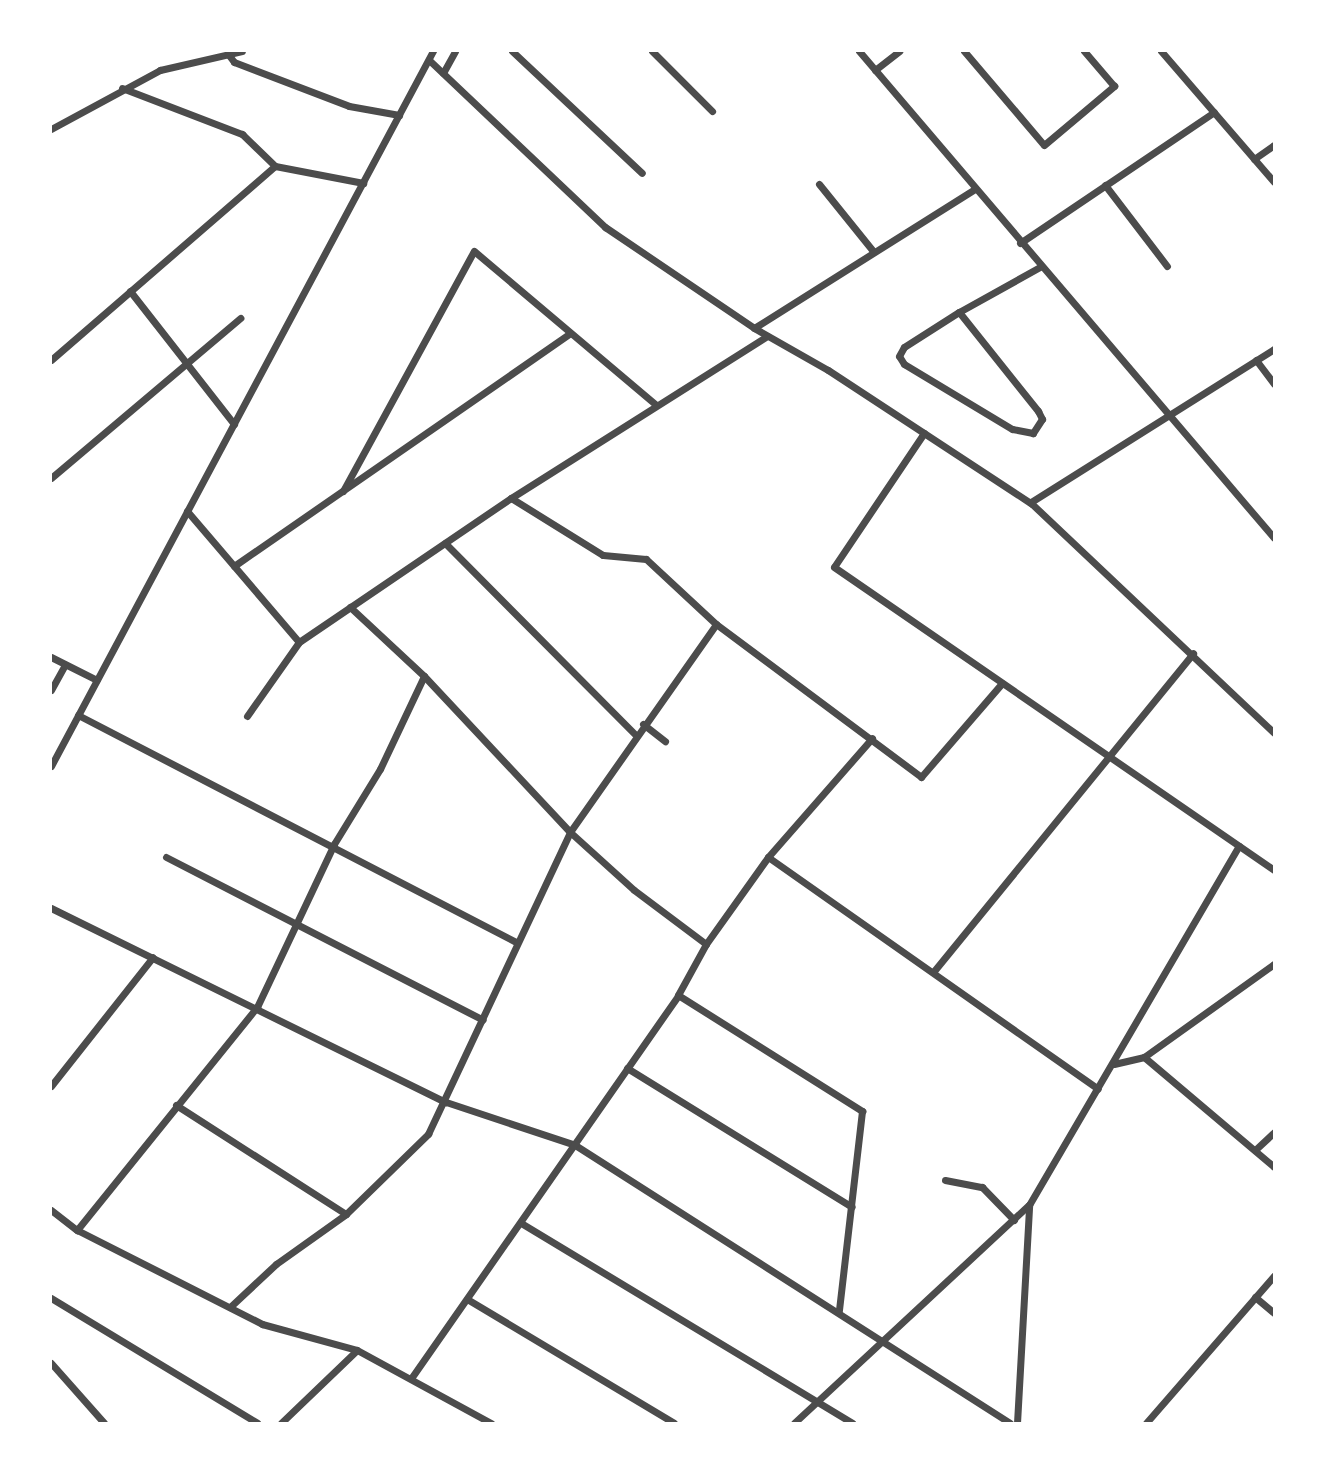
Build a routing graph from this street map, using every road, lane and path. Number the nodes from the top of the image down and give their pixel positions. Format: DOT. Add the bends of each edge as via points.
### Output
graph roads {
  1 [pos="242,51"];
  2 [pos="433,51"];
  3 [pos="455,51"];
  4 [pos="512,51"];
  5 [pos="652,51"];
  6 [pos="859,51"];
  7 [pos="899,51"];
  8 [pos="964,51"];
  9 [pos="1084,51"];
  10 [pos="1161,51"];
  11 [pos="228,54"];
  12 [pos="429,60"];
  13 [pos="875,70"];
  14 [pos="443,73"];
  15 [pos="122,88"];
  16 [pos="712,111"];
  17 [pos="1214,112"];
  18 [pos="399,115"];
  19 [pos="51,129"];
  20 [pos="1274,145"];
  21 [pos="1254,159"];
  22 [pos="275,166"];
  23 [pos="642,173"];
  24 [pos="1274,182"];
  25 [pos="363,183"];
  26 [pos="819,184"];
  27 [pos="1105,186"];
  28 [pos="975,190"];
  29 [pos="1020,243"];
  30 [pos="873,251"];
  31 [pos="1167,266"];
  32 [pos="1040,267"];
  33 [pos="130,291"];
  34 [pos="959,312"];
  35 [pos="240,318"];
  36 [pos="754,328"];
  37 [pos="570,333"];
  38 [pos="767,336"];
  39 [pos="1274,349"];
  40 [pos="51,360"];
  41 [pos="1256,360"];
  42 [pos="187,362"];
  43 [pos="1274,384"];
  44 [pos="656,405"];
  45 [pos="1166,417"];
  46 [pos="234,424"];
  47 [pos="924,433"];
  48 [pos="51,478"];
  49 [pos="343,491"];
  50 [pos="511,498"];
  51 [pos="1031,502"];
  52 [pos="187,511"];
  53 [pos="1274,538"];
  54 [pos="445,543"];
  55 [pos="234,566"];
  56 [pos="350,607"];
  57 [pos="716,624"];
  58 [pos="299,642"];
  59 [pos="1193,653"];
  60 [pos="51,657"];
  61 [pos="65,665"];
  62 [pos="424,676"];
  63 [pos="97,681"];
  64 [pos="1002,683"];
  65 [pos="51,690"];
  66 [pos="78,715"];
  67 [pos="247,716"];
  68 [pos="643,724"];
  69 [pos="1274,733"];
  70 [pos="635,734"];
  71 [pos="873,738"];
  72 [pos="666,741"];
  73 [pos="1111,758"];
  74 [pos="51,766"];
  75 [pos="570,832"];
  76 [pos="334,844"];
  77 [pos="1238,846"];
  78 [pos="166,857"];
  79 [pos="768,857"];
  80 [pos="1274,870"];
  81 [pos="51,908"];
  82 [pos="297,924"];
  83 [pos="516,942"];
  84 [pos="706,944"];
  85 [pos="153,957"];
  86 [pos="1274,964"];
  87 [pos="934,971"];
  88 [pos="678,995"];
  89 [pos="257,1007"];
  90 [pos="483,1020"];
  91 [pos="1144,1057"];
  92 [pos="1114,1064"];
  93 [pos="627,1068"];
  94 [pos="51,1086"];
  95 [pos="1098,1089"];
  96 [pos="446,1102"];
  97 [pos="176,1105"];
  98 [pos="1274,1132"];
  99 [pos="575,1145"];
  100 [pos="1255,1150"];
  101 [pos="1274,1167"];
  102 [pos="945,1180"];
  103 [pos="1029,1205"];
  104 [pos="852,1207"];
  105 [pos="51,1210"];
  106 [pos="346,1214"];
  107 [pos="1014,1220"];
  108 [pos="522,1223"];
  109 [pos="77,1230"];
  110 [pos="1274,1276"];
  111 [pos="1255,1297"];
  112 [pos="51,1298"];
  113 [pos="467,1299"];
  114 [pos="230,1307"];
  115 [pos="839,1311"];
  116 [pos="1274,1312"];
  117 [pos="886,1341"];
  118 [pos="357,1350"];
  119 [pos="51,1363"];
  120 [pos="412,1377"];
  121 [pos="817,1402"];
  122 [pos="103,1423"];
  123 [pos="257,1423"];
  124 [pos="281,1423"];
  125 [pos="491,1423"];
  126 [pos="674,1423"];
  127 [pos="794,1423"];
  128 [pos="852,1423"];
  129 [pos="1010,1423"];
  130 [pos="1017,1423"];
  131 [pos="1146,1423"];
  1 -- 11 [label="street"];
  2 -- 12 [label="street"];
  3 -- 14 [label="street"];
  4 -- 23 [label="street"];
  5 -- 16 [label="street"];
  6 -- 13 [label="street"];
  7 -- 13 [label="street"];
  8 -- 9 [label="street" via="1044,145 1114,86"];
  10 -- 17 [label="street"];
  11 -- 15 [label="street" via="160,70"];
  11 -- 18 [label="street" via="234,62 349,106"];
  12 -- 14 [label="street"];
  12 -- 18 [label="street"];
  13 -- 28 [label="street"];
  14 -- 36 [label="street" via="605,227"];
  15 -- 19 [label="street"];
  15 -- 22 [label="street" via="242,134"];
  17 -- 21 [label="street"];
  17 -- 27 [label="street"];
  18 -- 25 [label="street"];
  20 -- 21 [label="street"];
  21 -- 24 [label="street"];
  22 -- 25 [label="street"];
  22 -- 33 [label="street"];
  25 -- 46 [label="street"];
  26 -- 30 [label="street"];
  27 -- 29 [label="street"];
  27 -- 31 [label="street"];
  28 -- 29 [label="street"];
  28 -- 30 [label="street"];
  29 -- 32 [label="street"];
  30 -- 36 [label="street"];
  32 -- 34 [label="street"];
  32 -- 45 [label="street"];
  33 -- 40 [label="street"];
  33 -- 42 [label="street"];
  34 -- 34 [label="street" via="1038,411 1042,419 1033,433 1012,429 904,364 899,356 904,347"];
  35 -- 42 [label="street"];
  36 -- 38 [label="street"];
  37 -- 44 [label="street"];
  37 -- 49 [label="street"];
  37 -- 49 [label="street" via="474,251"];
  38 -- 44 [label="street"];
  38 -- 47 [label="street"];
  39 -- 41 [label="street"];
  41 -- 43 [label="street"];
  41 -- 45 [label="street"];
  42 -- 46 [label="street"];
  42 -- 48 [label="street"];
  44 -- 50 [label="street"];
  45 -- 51 [label="street"];
  45 -- 53 [label="street"];
  46 -- 52 [label="street"];
  47 -- 51 [label="street"];
  47 -- 64 [label="street" via="834,567"];
  49 -- 55 [label="street"];
  50 -- 54 [label="street"];
  50 -- 57 [label="street" via="603,555 646,559"];
  51 -- 59 [label="street"];
  52 -- 55 [label="street"];
  52 -- 63 [label="street"];
  54 -- 56 [label="street"];
  54 -- 70 [label="street"];
  55 -- 58 [label="street"];
  56 -- 58 [label="street"];
  56 -- 62 [label="street"];
  57 -- 68 [label="street"];
  57 -- 71 [label="street"];
  58 -- 67 [label="street"];
  59 -- 69 [label="street"];
  59 -- 73 [label="street"];
  60 -- 61 [label="street"];
  61 -- 63 [label="street"];
  61 -- 65 [label="street"];
  62 -- 75 [label="street"];
  62 -- 76 [label="street" via="380,769"];
  63 -- 66 [label="street"];
  64 -- 71 [label="street" via="922,777"];
  64 -- 73 [label="street"];
  66 -- 74 [label="street"];
  66 -- 76 [label="street"];
  68 -- 70 [label="street"];
  68 -- 72 [label="street"];
  70 -- 75 [label="street"];
  71 -- 79 [label="street"];
  73 -- 77 [label="street"];
  73 -- 87 [label="street"];
  75 -- 83 [label="street"];
  75 -- 84 [label="street" via="634,890"];
  76 -- 82 [label="street"];
  76 -- 83 [label="street"];
  77 -- 80 [label="street"];
  77 -- 92 [label="street"];
  78 -- 82 [label="street"];
  79 -- 84 [label="street"];
  79 -- 87 [label="street"];
  81 -- 85 [label="street"];
  82 -- 89 [label="street"];
  82 -- 90 [label="street"];
  83 -- 90 [label="street"];
  84 -- 88 [label="street"];
  85 -- 89 [label="street"];
  85 -- 94 [label="street"];
  86 -- 91 [label="street"];
  87 -- 95 [label="street"];
  88 -- 93 [label="street"];
  88 -- 104 [label="street" via="862,1111"];
  89 -- 96 [label="street"];
  89 -- 97 [label="street"];
  90 -- 96 [label="street"];
  91 -- 92 [label="street"];
  91 -- 100 [label="street"];
  92 -- 95 [label="street"];
  93 -- 99 [label="street"];
  93 -- 104 [label="street"];
  95 -- 103 [label="street"];
  96 -- 99 [label="street"];
  96 -- 106 [label="street" via="428,1134"];
  97 -- 106 [label="street"];
  97 -- 109 [label="street"];
  98 -- 100 [label="street"];
  99 -- 108 [label="street"];
  99 -- 115 [label="street"];
  100 -- 101 [label="street"];
  102 -- 107 [label="street" via="982,1187"];
  103 -- 107 [label="street"];
  103 -- 130 [label="street"];
  104 -- 115 [label="street"];
  105 -- 109 [label="street"];
  106 -- 114 [label="street" via="276,1265"];
  107 -- 117 [label="street"];
  108 -- 113 [label="street"];
  108 -- 121 [label="street"];
  109 -- 114 [label="street"];
  110 -- 111 [label="street"];
  111 -- 116 [label="street"];
  111 -- 131 [label="street"];
  112 -- 123 [label="street"];
  113 -- 120 [label="street"];
  113 -- 126 [label="street"];
  114 -- 118 [label="street" via="262,1324"];
  115 -- 117 [label="street"];
  117 -- 121 [label="street"];
  117 -- 129 [label="street"];
  118 -- 120 [label="street"];
  118 -- 124 [label="street"];
  119 -- 122 [label="street"];
  120 -- 125 [label="street"];
  121 -- 127 [label="street"];
  121 -- 128 [label="street"];
}
